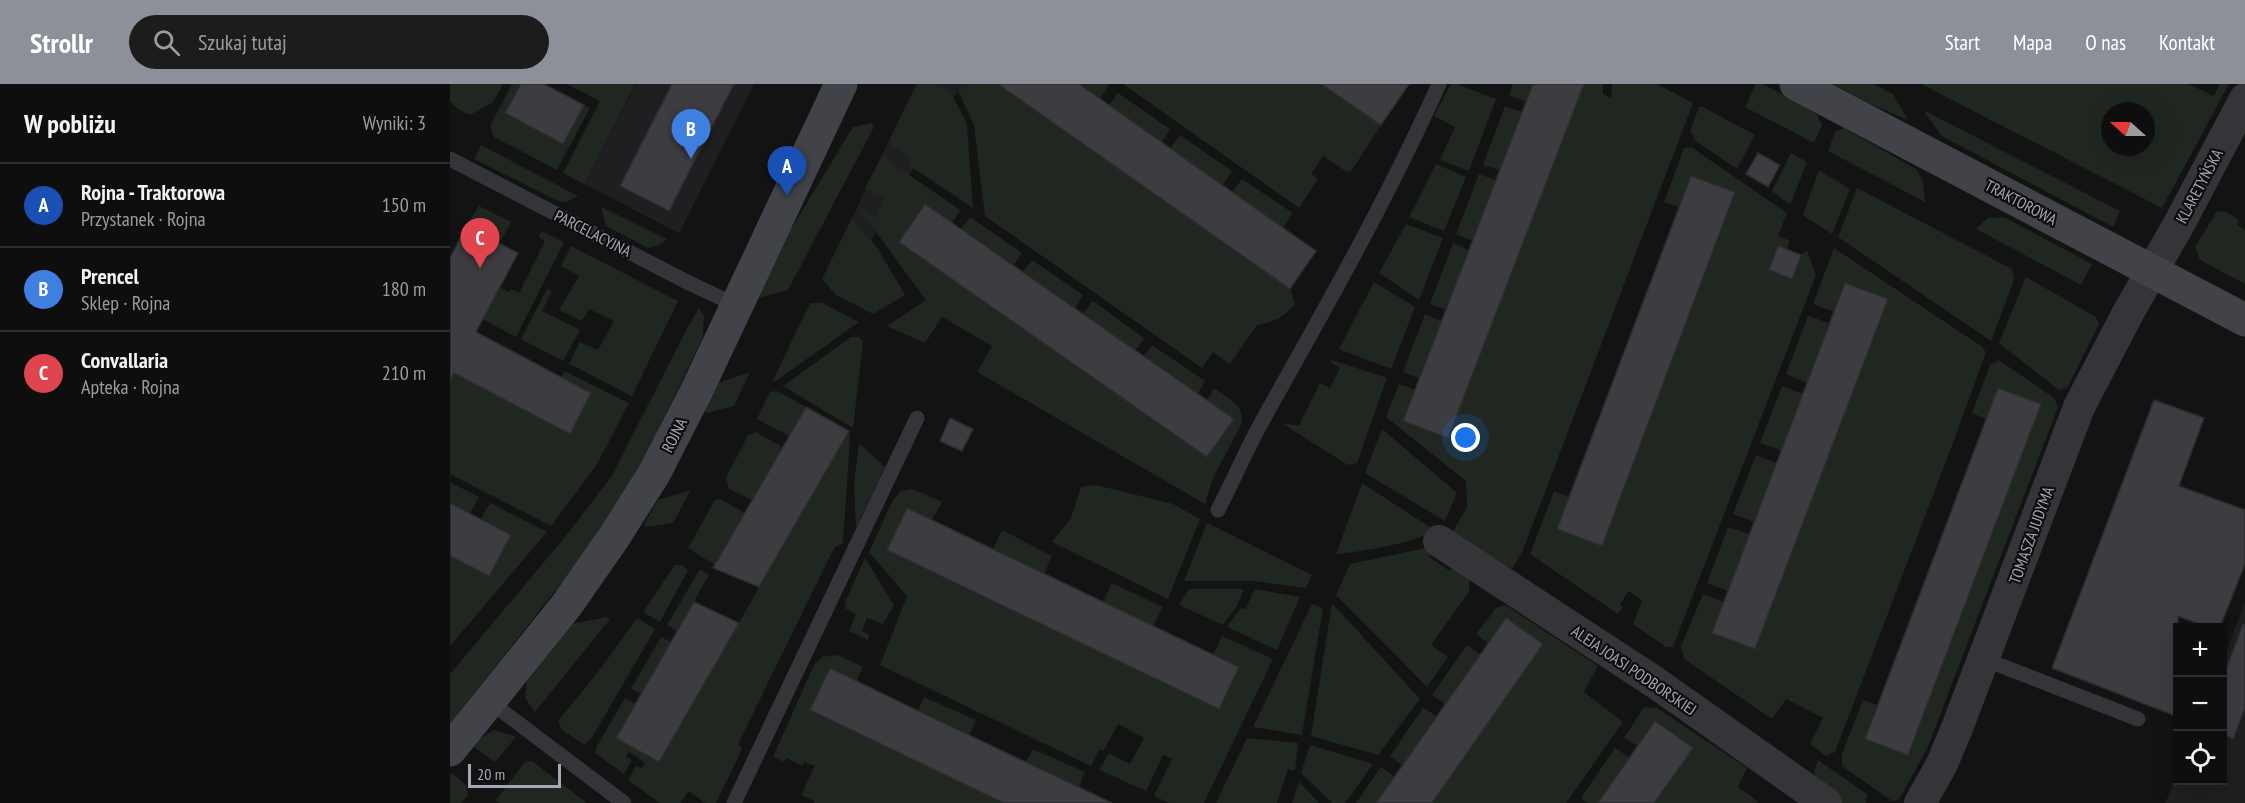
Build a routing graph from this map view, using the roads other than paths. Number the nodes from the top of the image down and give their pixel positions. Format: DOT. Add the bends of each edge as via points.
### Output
graph roads {
  1 [pos="841,84"];
  2 [pos="1439,84"];
  3 [pos="1796,84"];
  4 [pos="2245,99"];
  5 [pos="450,159"];
  6 [pos="2151,271"];
  7 [pos="736,305"];
  8 [pos="2245,320"];
  9 [pos="917,418"];
  10 [pos="1218,510"];
  11 [pos="1439,542"];
  12 [pos="1984,659"];
  13 [pos="489,702"];
  14 [pos="2138,719"];
  15 [pos="450,750"];
  16 [pos="624,803"];
  17 [pos="734,803"];
  18 [pos="1826,803"];
  19 [pos="1920,803"];
  1 -- 7 [label="street, ROJNA"];
  2 -- 10 [label="lane" via="1410,149 1264,417"];
  3 -- 6 [label="street, TRAKTOROWA"];
  4 -- 6 [label="street, KLARETYŃSKA"];
  5 -- 7 [label="lane, PARCELACYJNA"];
  6 -- 8 [label="street, TRAKTOROWA"];
  6 -- 12 [label="street, TOMASZA JUDYMA" via="2079,407"];
  7 -- 13 [label="street, ROJNA" via="639,501 566,606"];
  9 -- 17 [label="lane"];
  11 -- 18 [label="street, ALEJA JOASI PODBORSKIEJ" via="1656,683"];
  12 -- 14 [label="lane"];
  12 -- 19 [label="street, TOMASZA JUDYMA" via="1942,764"];
  13 -- 15 [label="street, ROJNA"];
  13 -- 16 [label="lane"];
}
